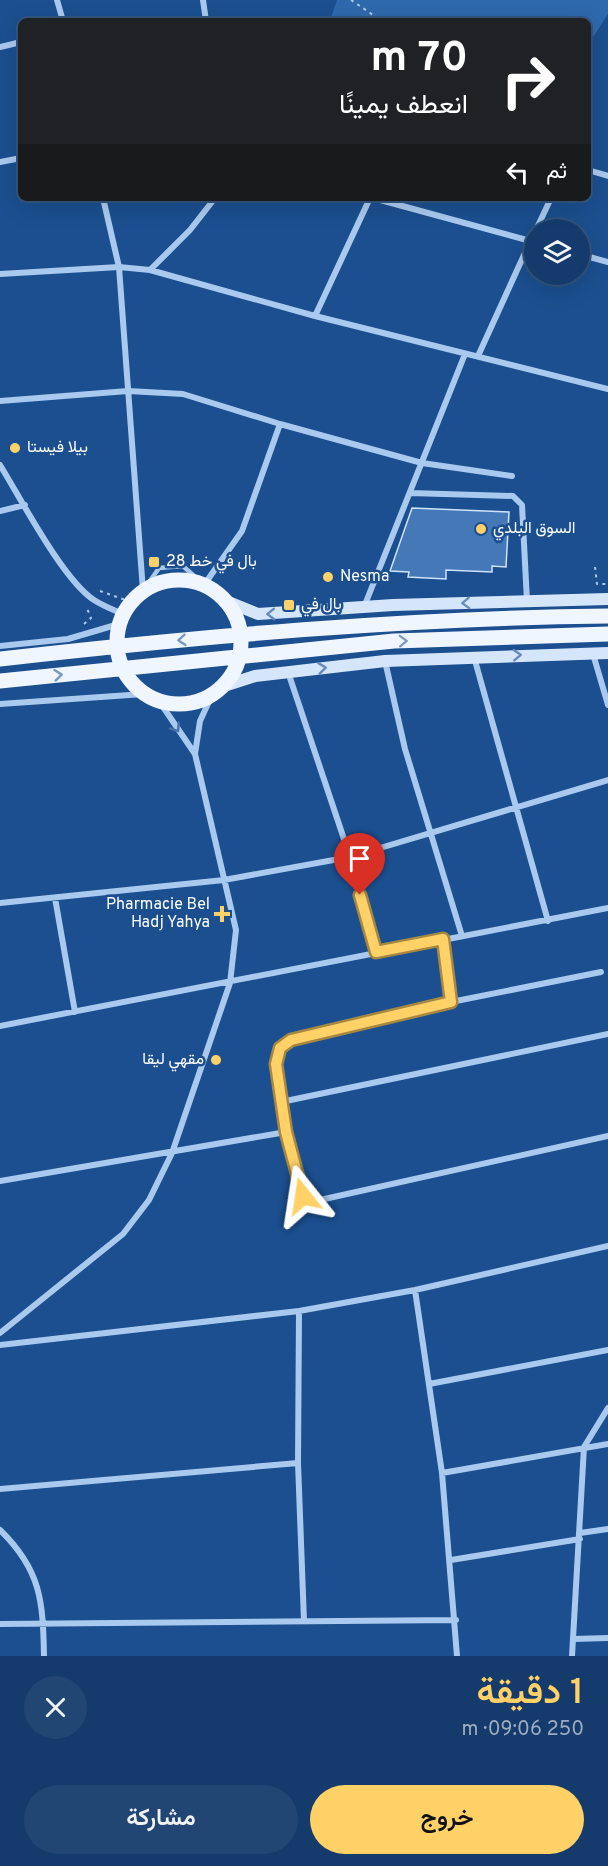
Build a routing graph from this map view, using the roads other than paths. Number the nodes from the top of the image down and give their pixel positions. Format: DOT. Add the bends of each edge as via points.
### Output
graph roads {
  1 [pos="57,0"];
  2 [pos="203,0"];
  3 [pos="62,18"];
  4 [pos="206,18"];
  5 [pos="18,43"];
  6 [pos="0,46"];
  7 [pos="18,159"];
  8 [pos="0,162"];
  9 [pos="591,172"];
  10 [pos="608,176"];
  11 [pos="104,201"];
  12 [pos="213,201"];
  13 [pos="371,201"];
  14 [pos="383,201"];
  15 [pos="550,201"];
  16 [pos="541,219"];
  17 [pos="524,240"];
  18 [pos="590,257"];
  19 [pos="524,259"];
  20 [pos="608,262"];
  21 [pos="120,267"];
  22 [pos="150,270"];
  23 [pos="0,274"];
  24 [pos="315,316"];
  25 [pos="465,354"];
  26 [pos="478,356"];
  27 [pos="608,389"];
  28 [pos="128,391"];
  29 [pos="0,401"];
  30 [pos="280,424"];
  31 [pos="422,463"];
  32 [pos="0,465"];
  33 [pos="512,476"];
  34 [pos="410,493"];
  35 [pos="25,506"];
  36 [pos="0,511"];
  37 [pos="204,585"];
  38 [pos="608,599"];
  39 [pos="226,602"];
  40 [pos="527,602"];
  41 [pos="129,608"];
  42 [pos="364,608"];
  43 [pos="608,616"];
  44 [pos="608,634"];
  45 [pos="241,635"];
  46 [pos="0,646"];
  47 [pos="117,646"];
  48 [pos="608,653"];
  49 [pos="593,654"];
  50 [pos="240,655"];
  51 [pos="474,657"];
  52 [pos="0,659"];
  53 [pos="385,661"];
  54 [pos="122,668"];
  55 [pos="288,672"];
  56 [pos="0,681"];
  57 [pos="218,690"];
  58 [pos="144,694"];
  59 [pos="159,701"];
  60 [pos="0,704"];
  61 [pos="608,705"];
  62 [pos="195,754"];
  63 [pos="608,780"];
  64 [pos="518,807"];
  65 [pos="432,832"];
  66 [pos="350,857"];
  67 [pos="224,880"];
  68 [pos="55,898"];
  69 [pos="0,903"];
  70 [pos="608,908"];
  71 [pos="548,921"];
  72 [pos="462,936"];
  73 [pos="443,939"];
  74 [pos="376,952"];
  75 [pos="601,972"];
  76 [pos="230,983"];
  77 [pos="451,1002"];
  78 [pos="75,1012"];
  79 [pos="0,1026"];
  80 [pos="608,1034"];
  81 [pos="281,1102"];
  82 [pos="286,1132"];
  83 [pos="608,1136"];
  84 [pos="172,1153"];
  85 [pos="0,1181"];
  86 [pos="608,1246"];
  87 [pos="415,1290"];
  88 [pos="299,1311"];
  89 [pos="0,1333"];
  90 [pos="0,1345"];
  91 [pos="608,1350"];
  92 [pos="429,1383"];
  93 [pos="608,1408"];
  94 [pos="608,1444"];
  95 [pos="584,1447"];
  96 [pos="298,1463"];
  97 [pos="442,1473"];
  98 [pos="0,1489"];
  99 [pos="608,1529"];
  100 [pos="0,1530"];
  101 [pos="580,1536"];
  102 [pos="451,1560"];
  103 [pos="456,1620"];
  104 [pos="304,1621"];
  105 [pos="43,1622"];
  106 [pos="0,1624"];
  107 [pos="608,1638"];
  108 [pos="573,1639"];
  109 [pos="44,1656"];
  110 [pos="457,1656"];
  111 [pos="572,1656"];
  1 -- 3 [label="street"];
  2 -- 4 [label="street"];
  5 -- 6 [label="street"];
  7 -- 8 [label="street"];
  9 -- 10 [label="street"];
  11 -- 21 [label="street"];
  12 -- 22 [label="street"];
  13 -- 24 [label="street"];
  14 -- 17 [label="street"];
  15 -- 16 [label="street"];
  18 -- 20 [label="street"];
  19 -- 26 [label="street"];
  21 -- 22 [label="street"];
  21 -- 23 [label="street"];
  21 -- 28 [label="street"];
  22 -- 24 [label="street"];
  24 -- 25 [label="street"];
  25 -- 26 [label="street"];
  25 -- 31 [label="street"];
  26 -- 27 [label="street"];
  28 -- 29 [label="street"];
  28 -- 30 [label="street" via="183,394"];
  28 -- 41 [label="street"];
  30 -- 31 [label="street"];
  30 -- 37 [label="street" via="242,531"];
  31 -- 33 [label="street"];
  31 -- 34 [label="street"];
  32 -- 35 [label="street"];
  34 -- 40 [label="street" via="518,499 522,505"];
  34 -- 42 [label="street"];
  35 -- 36 [label="street"];
  35 -- 41 [label="street" via="77,584 92,599"];
  37 -- 39 [label="main road"];
  37 -- 41 [label="main road" via="184,580 162,582"];
  38 -- 40 [label="main road"];
  42 -- 39 [label="main road, one-way" via="258,614"];
  39 -- 45 [label="main road"];
  40 -- 42 [label="main road, one-way"];
  41 -- 46 [label="street" via="68,639"];
  41 -- 47 [label="main road"];
  43 -- 45 [label="main road" via="393,622"];
  50 -- 44 [label="main road, one-way" via="394,641"];
  45 -- 47 [label="main road, one-way"];
  45 -- 50 [label="main road"];
  47 -- 52 [label="main road"];
  47 -- 54 [label="main road"];
  48 -- 49 [label="main road"];
  51 -- 49 [label="main road, one-way"];
  49 -- 61 [label="street"];
  50 -- 54 [label="main road"];
  50 -- 57 [label="main road" via="234,671"];
  51 -- 53 [label="main road"];
  51 -- 64 [label="street"];
  55 -- 53 [label="main road, one-way"];
  53 -- 65 [label="street" via="405,749"];
  56 -- 54 [label="main road, one-way"];
  54 -- 58 [label="main road"];
  55 -- 57 [label="main road" via="255,676"];
  55 -- 66 [label="street"];
  57 -- 59 [label="main road" via="195,702"];
  57 -- 62 [label="street" via="200,721"];
  58 -- 59 [label="main road"];
  58 -- 60 [label="street"];
  59 -- 62 [label="street, one-way"];
  62 -- 67 [label="street"];
  63 -- 64 [label="street"];
  64 -- 65 [label="street"];
  64 -- 71 [label="street"];
  65 -- 66 [label="street"];
  65 -- 72 [label="street"];
  66 -- 67 [label="street"];
  66 -- 74 [label="street"];
  67 -- 68 [label="street"];
  67 -- 76 [label="street" via="236,930"];
  68 -- 69 [label="street"];
  68 -- 78 [label="street"];
  70 -- 71 [label="street"];
  71 -- 72 [label="street"];
  72 -- 73 [label="street"];
  73 -- 74 [label="street"];
  73 -- 77 [label="street"];
  74 -- 76 [label="street"];
  75 -- 77 [label="street"];
  76 -- 78 [label="street"];
  76 -- 84 [label="street"];
  77 -- 81 [label="street" via="285,1042 276,1064"];
  78 -- 79 [label="street"];
  80 -- 81 [label="street"];
  81 -- 82 [label="street"];
  82 -- 83 [label="street" via="303,1196 311,1202"];
  82 -- 84 [label="street"];
  84 -- 85 [label="street"];
  84 -- 89 [label="street" via="149,1200 123,1234"];
  86 -- 87 [label="street"];
  87 -- 88 [label="street"];
  87 -- 92 [label="street"];
  88 -- 90 [label="street"];
  88 -- 96 [label="street"];
  91 -- 92 [label="street"];
  92 -- 97 [label="street"];
  93 -- 95 [label="street"];
  94 -- 95 [label="street"];
  95 -- 97 [label="street"];
  95 -- 101 [label="street"];
  96 -- 98 [label="street"];
  96 -- 104 [label="street"];
  97 -- 102 [label="street"];
  99 -- 101 [label="street"];
  100 -- 105 [label="street" via="31,1567 40,1591"];
  101 -- 102 [label="street"];
  101 -- 108 [label="street"];
  102 -- 103 [label="street"];
  103 -- 104 [label="street"];
  103 -- 110 [label="street"];
  104 -- 105 [label="street"];
  105 -- 106 [label="street"];
  105 -- 109 [label="street"];
  107 -- 108 [label="street"];
  108 -- 111 [label="street"];
}
